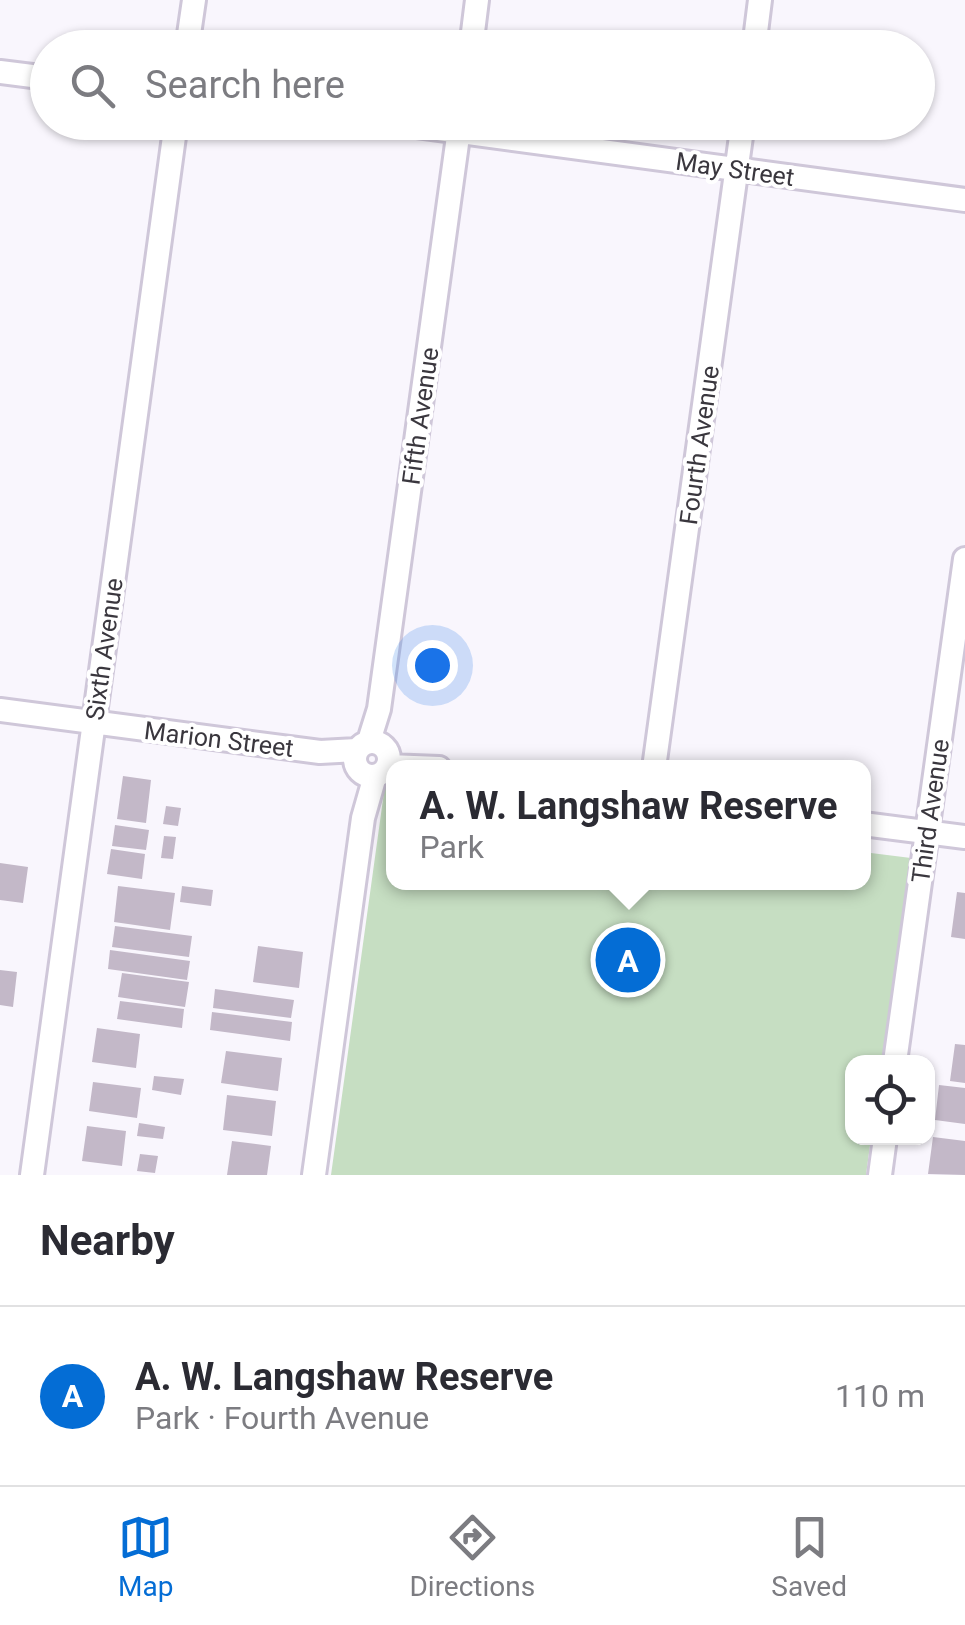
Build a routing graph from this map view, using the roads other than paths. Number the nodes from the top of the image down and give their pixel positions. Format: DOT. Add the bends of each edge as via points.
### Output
graph roads {
  1 [pos="194,0"];
  2 [pos="477,0"];
  3 [pos="760,0"];
  4 [pos="190,30"];
  5 [pos="473,30"];
  6 [pos="756,30"];
  7 [pos="0,72"];
  8 [pos="30,76"];
  9 [pos="174,140"];
  10 [pos="458,140"];
  11 [pos="546,140"];
  12 [pos="741,140"];
  13 [pos="737,169"];
  14 [pos="965,200"];
  15 [pos="965,559"];
  16 [pos="0,710"];
  17 [pos="94,722"];
  18 [pos="372,758"];
  19 [pos="386,760"];
  20 [pos="655,760"];
  21 [pos="871,825"];
  22 [pos="927,832"];
  23 [pos="965,837"];
  24 [pos="896,1055"];
  25 [pos="884,1145"];
  26 [pos="32,1175"];
  27 [pos="314,1175"];
  28 [pos="880,1175"];
  1 -- 4 [label="street"];
  2 -- 5 [label="street"];
  3 -- 6 [label="street"];
  7 -- 8 [label="street"];
  9 -- 17 [label="street, Sixth Avenue"];
  10 -- 18 [label="street, Fifth Avenue"];
  11 -- 13 [label="street, May Street"];
  12 -- 13 [label="street, Fourth Avenue"];
  13 -- 14 [label="street, May Street"];
  13 -- 20 [label="street, Fourth Avenue"];
  15 -- 22 [label="street, Third Avenue"];
  16 -- 17 [label="street, Marion Street"];
  17 -- 18 [label="street, Marion Street"];
  17 -- 26 [label="street, Sixth Avenue"];
  18 -- 19 [label="street, Marion Street"];
  18 -- 27 [label="street, Fifth Avenue"];
  21 -- 22 [label="street"];
  22 -- 23 [label="street"];
  22 -- 24 [label="street, Third Avenue"];
  25 -- 28 [label="street"];
}
